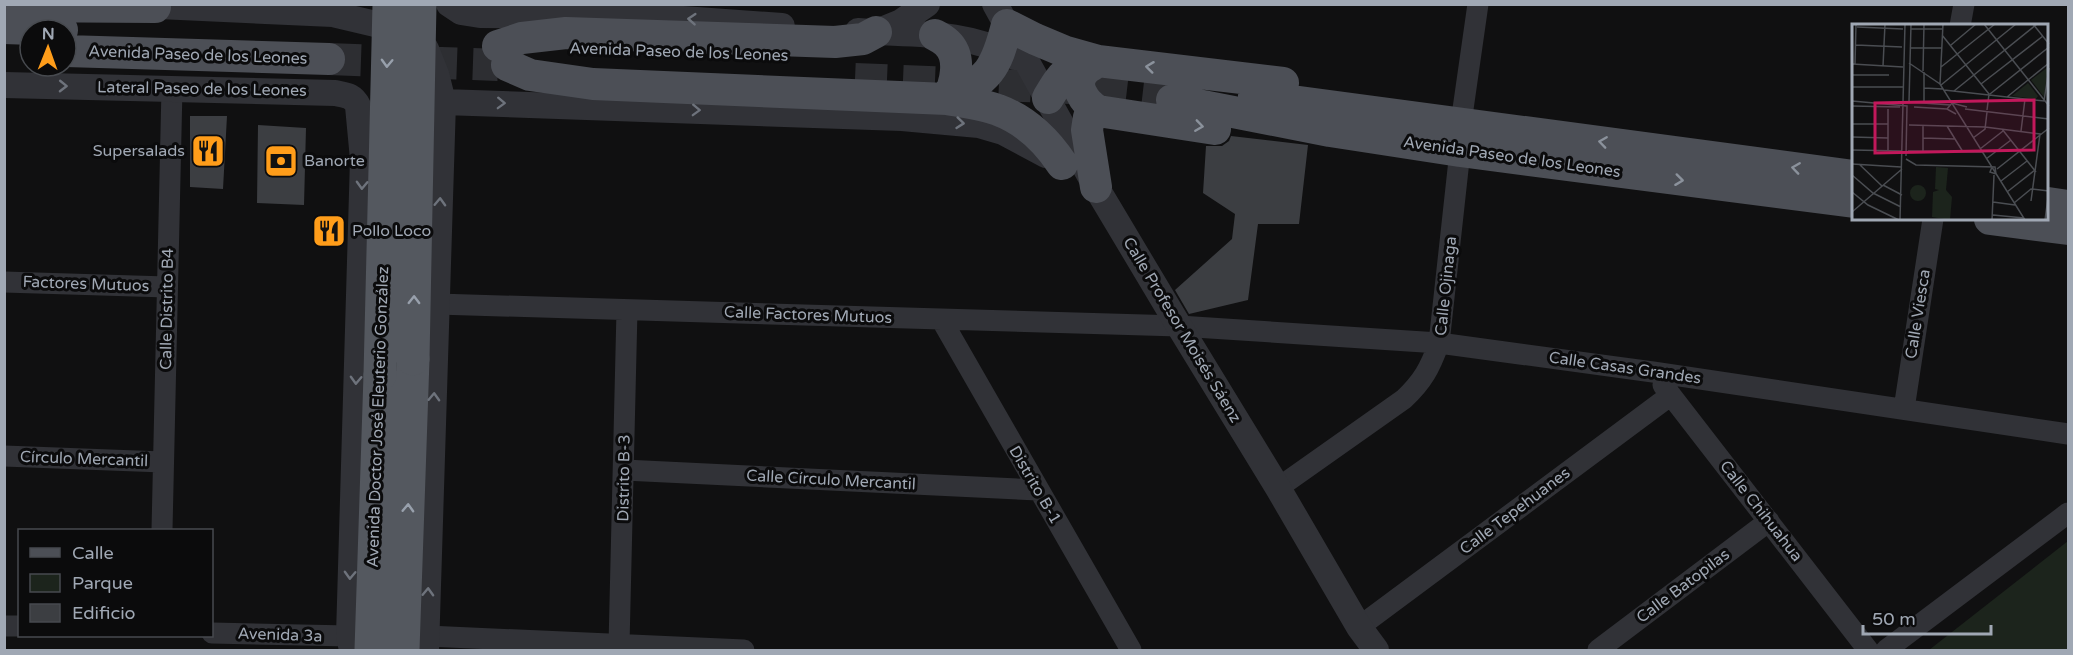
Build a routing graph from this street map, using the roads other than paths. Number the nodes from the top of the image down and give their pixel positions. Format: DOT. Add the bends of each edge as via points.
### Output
graph roads {
  1 [pos="389,4"];
  2 [pos="420,4"];
  3 [pos="449,4"];
  4 [pos="927,4"];
  5 [pos="1478,4"];
  6 [pos="1964,4"];
  7 [pos="4,6"];
  8 [pos="143,6"];
  9 [pos="641,10"];
  10 [pos="1960,24"];
  11 [pos="1001,26"];
  12 [pos="78,30"];
  13 [pos="335,30"];
  14 [pos="935,35"];
  15 [pos="78,50"];
  16 [pos="864,56"];
  17 [pos="501,59"];
  18 [pos="1098,61"];
  19 [pos="4,85"];
  20 [pos="172,88"];
  21 [pos="1048,98"];
  22 [pos="947,99"];
  23 [pos="442,102"];
  24 [pos="1098,111"];
  25 [pos="1390,115"];
  26 [pos="902,118"];
  27 [pos="1330,130"];
  28 [pos="1461,137"];
  29 [pos="1062,164"];
  30 [pos="1852,176"];
  31 [pos="1096,188"];
  32 [pos="1852,202"];
  33 [pos="2049,203"];
  34 [pos="2068,206"];
  35 [pos="1933,220"];
  36 [pos="1998,220"];
  37 [pos="2068,229"];
  38 [pos="4,282"];
  39 [pos="167,287"];
  40 [pos="437,304"];
  41 [pos="627,310"];
  42 [pos="941,319"];
  43 [pos="1179,326"];
  44 [pos="1439,343"];
  45 [pos="1653,372"];
  46 [pos="1671,395"];
  47 [pos="1904,409"];
  48 [pos="2068,434"];
  49 [pos="4,456"];
  50 [pos="163,462"];
  51 [pos="624,470"];
  52 [pos="1278,488"];
  53 [pos="1038,490"];
  54 [pos="2068,513"];
  55 [pos="1768,521"];
  56 [pos="162,529"];
  57 [pos="1359,627"];
  58 [pos="213,633"];
  59 [pos="619,645"];
  60 [pos="357,646"];
  61 [pos="419,646"];
  62 [pos="744,651"];
  63 [pos="1131,651"];
  64 [pos="1376,651"];
  65 [pos="1598,651"];
  66 [pos="1868,651"];
  67 [pos="1886,651"];
  1 -- 60 [label="highway, Avenida Doctor José Eleuterio González, one-way, bridge" via="380,375"];
  61 -- 2 [label="highway, Avenida Doctor José Eleuterio González, one-way, bridge" via="413,359"];
  3 -- 9 [label="street" via="461,12 480,15"];
  4 -- 16 [label="street"];
  5 -- 28 [label="street, Calle Ojinaga"];
  6 -- 10 [label="street"];
  7 -- 8 [label="main road"];
  8 -- 13 [label="street"];
  16 -- 9 [label="street, one-way"];
  11 -- 14 [label="street" via="977,41"];
  11 -- 18 [label="main road"];
  11 -- 21 [label="street, Calle Profesor Moisés Sáenz"];
  11 -- 22 [label="main road" via="986,76"];
  12 -- 13 [label="main road, Avenida Paseo de los Leones"];
  13 -- 15 [label="main road, Avenida Paseo de los Leones"];
  13 -- 23 [label="street" via="388,27 406,34 426,49"];
  14 -- 16 [label="street"];
  14 -- 22 [label="main road" via="949,44 955,58 954,81"];
  16 -- 17 [label="main road, Avenida Paseo de los Leones" via="656,69"];
  16 -- 17 [label="main road" via="863,39 835,42 566,33 522,38"];
  17 -- 22 [label="main road" via="530,75 593,84"];
  18 -- 21 [label="main road" via="1073,67 1059,79"];
  18 -- 24 [label="main road" via="1084,71 1079,82 1085,101"];
  25 -- 18 [label="main road, one-way" via="1360,96 1325,88"];
  19 -- 20 [label="street, Lateral Paseo de los Leones, one-way"];
  20 -- 39 [label="street, Calle Distrito B4"];
  20 -- 60 [label="street, Lateral Paseo de los Leones, one-way" via="335,93 352,98 358,106 362,178"];
  21 -- 31 [label="street, Calle Profesor Moisés Sáenz"];
  22 -- 26 [label="street"];
  22 -- 29 [label="main road" via="998,109 1026,125 1048,144"];
  23 -- 26 [label="street, one-way"];
  40 -- 23 [label="street, one-way"];
  24 -- 27 [label="main road, one-way" via="1274,138 1306,140"];
  24 -- 31 [label="main road" via="1089,117 1087,130"];
  25 -- 27 [label="main road, Avenida Paseo de los Leones" via="1173,92"];
  25 -- 28 [label="main road, Avenida Paseo de los Leones"];
  26 -- 29 [label="street, one-way" via="979,125 1003,132"];
  27 -- 28 [label="main road, Avenida Paseo de los Leones"];
  30 -- 28 [label="main road, Avenida Paseo de los Leones, one-way"];
  28 -- 32 [label="main road, Avenida Paseo de los Leones, one-way"];
  28 -- 44 [label="street, Calle Ojinaga"];
  29 -- 31 [label="street"];
  31 -- 43 [label="street, Calle Profesor Moisés Sáenz"];
  33 -- 34 [label="main road"];
  35 -- 47 [label="street, Calle Viesca"];
  36 -- 37 [label="main road"];
  38 -- 39 [label="street, Factores Mutuos"];
  39 -- 50 [label="street, Calle Distrito B4"];
  40 -- 41 [label="street, Calle Factores Mutuos"];
  61 -- 40 [label="street, one-way"];
  41 -- 42 [label="street, Calle Factores Mutuos"];
  41 -- 51 [label="street, Distrito B-3"];
  42 -- 43 [label="street, Calle Factores Mutuos"];
  42 -- 53 [label="street, Distrito B-1"];
  43 -- 44 [label="street, Calle Casas Grandes"];
  43 -- 52 [label="street, Calle Profesor Moisés Sáenz"];
  44 -- 45 [label="street, Calle Casas Grandes"];
  44 -- 52 [label="street, Calle Ojinaga" via="1430,367 1404,399"];
  45 -- 46 [label="street, Calle Chihuahua"];
  45 -- 47 [label="street, Calle Casas Grandes"];
  46 -- 55 [label="street, Calle Chihuahua"];
  46 -- 57 [label="street, Calle Tepehuanes"];
  47 -- 48 [label="street, Calle Casas Grandes"];
  49 -- 50 [label="street, Círculo Mercantil"];
  50 -- 56 [label="street, Calle Distrito B4"];
  51 -- 53 [label="street, Calle Círculo Mercantil"];
  51 -- 59 [label="street, Distrito B-3"];
  52 -- 57 [label="street, Calle Profesor Moisés Sáenz"];
  53 -- 63 [label="street, Distrito B-1"];
  54 -- 67 [label="street"];
  55 -- 65 [label="street, Calle Batopilas"];
  55 -- 66 [label="street, Calle Chihuahua"];
  57 -- 64 [label="street, Calle Profesor Moisés Sáenz"];
  58 -- 60 [label="street, Avenida 3a"];
  59 -- 61 [label="street"];
  59 -- 62 [label="street"];
}
